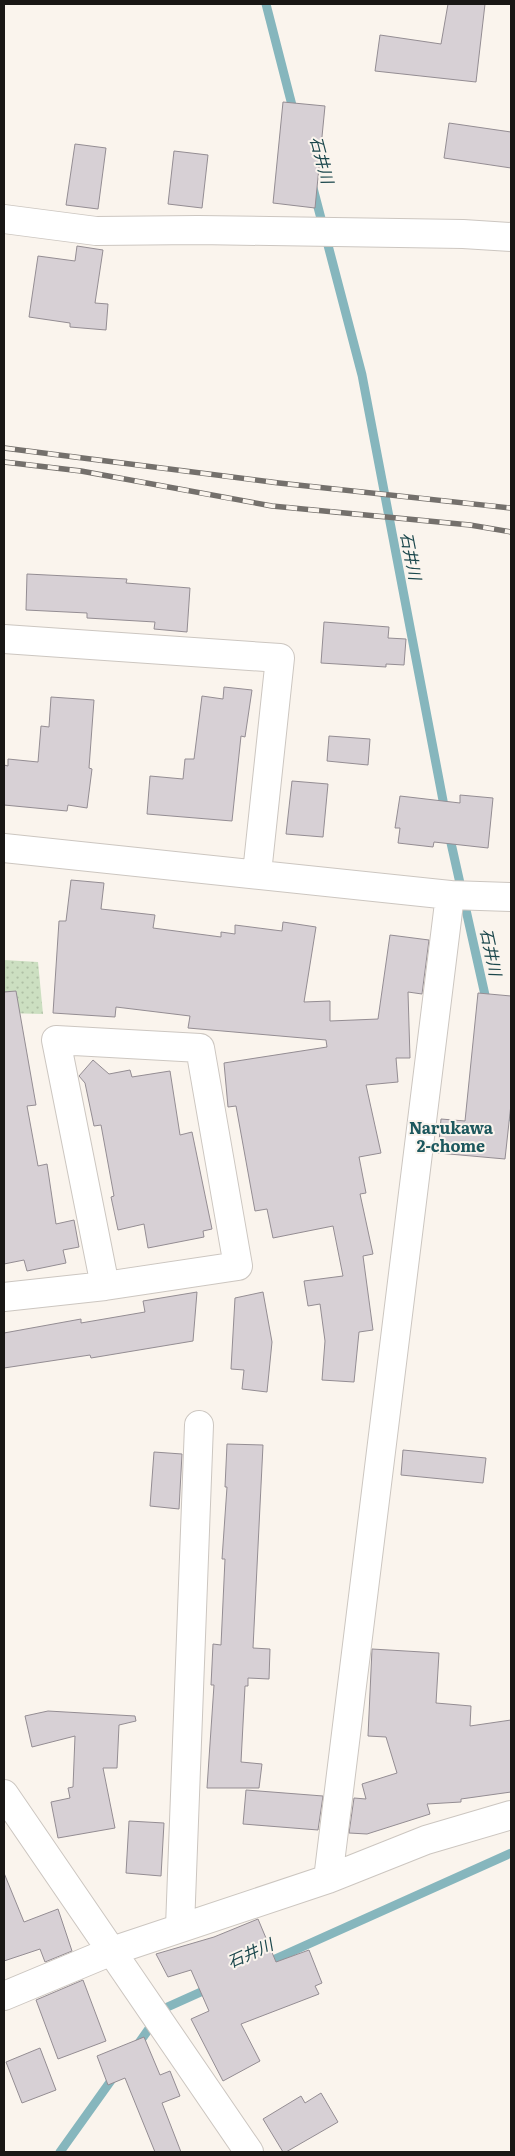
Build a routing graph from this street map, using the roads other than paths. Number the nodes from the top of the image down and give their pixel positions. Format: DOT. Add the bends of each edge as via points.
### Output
graph roads {
  1 [pos="4,219"];
  2 [pos="511,237"];
  3 [pos="4,639"];
  4 [pos="4,848"];
  5 [pos="257,873"];
  6 [pos="450,895"];
  7 [pos="511,897"];
  8 [pos="105,1286"];
  9 [pos="4,1297"];
  10 [pos="199,1425"];
  11 [pos="4,1794"];
  12 [pos="511,1815"];
  13 [pos="328,1879"];
  14 [pos="180,1927"];
  15 [pos="112,1951"];
  16 [pos="4,1996"];
  17 [pos="249,2152"];
  1 -- 2 [label="street" via="96,231"];
  3 -- 5 [label="street" via="280,658"];
  4 -- 5 [label="street"];
  5 -- 6 [label="street"];
  6 -- 7 [label="street"];
  6 -- 13 [label="street"];
  8 -- 8 [label="street" via="238,1266 200,1048 56,1040"];
  8 -- 9 [label="street"];
  10 -- 14 [label="street"];
  11 -- 15 [label="street"];
  12 -- 13 [label="street" via="426,1840"];
  13 -- 14 [label="street"];
  14 -- 15 [label="street"];
  15 -- 16 [label="street"];
  15 -- 17 [label="street"];
}
